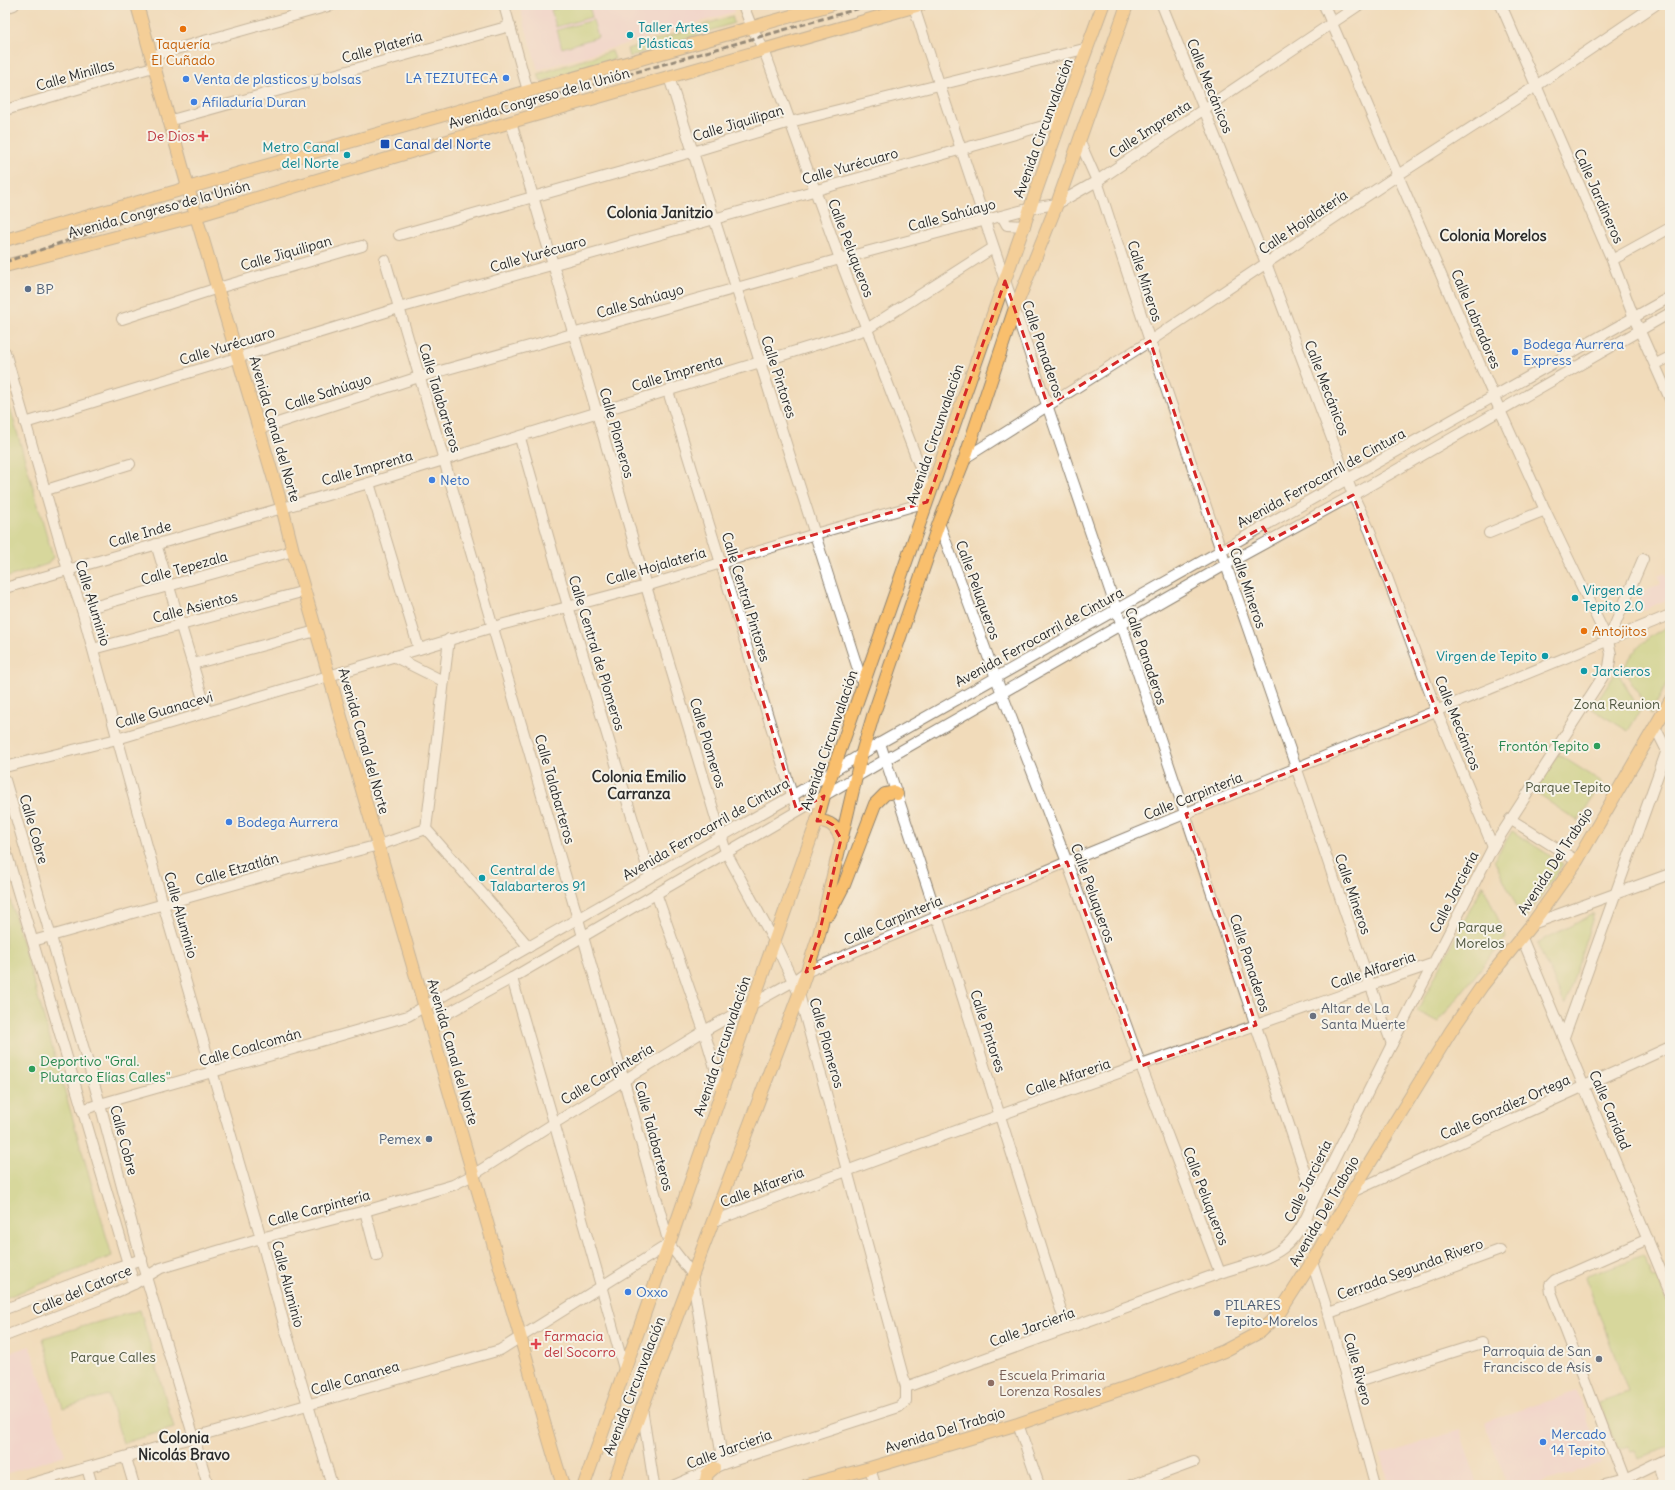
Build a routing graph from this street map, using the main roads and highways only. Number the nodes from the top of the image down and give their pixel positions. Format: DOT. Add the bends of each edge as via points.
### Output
graph roads {
  1 [pos="137,5"];
  2 [pos="830,5"];
  3 [pos="1103,5"];
  4 [pos="1128,5"];
  5 [pos="917,6"];
  6 [pos="188,189"];
  7 [pos="196,216"];
  8 [pos="5,240"];
  9 [pos="5,266"];
  10 [pos="1670,701"];
  11 [pos="897,794"];
  12 [pos="817,821"];
  13 [pos="842,839"];
  14 [pos="819,935"];
  15 [pos="719,1466"];
  16 [pos="563,1485"];
  17 [pos="584,1485"];
  18 [pos="613,1485"];
  19 [pos="705,1485"];
  20 [pos="807,1485"];
  1 -- 6 [label="main road, Avenida Canal del Norte"];
  2 -- 6 [label="main road, Avenida Congreso de la Unión"];
  3 -- 12 [label="main road, Avenida Circunvalación" via="832,772"];
  4 -- 13 [label="main road, Avenida Circunvalación" via="1057,204 1014,311 965,458 939,523 872,716"];
  5 -- 7 [label="main road, Avenida Congreso de la Unión" via="510,122"];
  6 -- 7 [label="main road, Avenida Canal del Norte"];
  6 -- 8 [label="main road, Avenida Congreso de la Unión"];
  7 -- 9 [label="main road, Avenida Congreso de la Unión"];
  7 -- 16 [label="main road, Avenida Canal del Norte"];
  10 -- 20 [label="main road, Avenida Del Trabajo" via="1577,861 1522,938 1482,986 1450,1031 1278,1315 1258,1333 1224,1352 1172,1372 1018,1424"];
  11 -- 14 [label="main road" via="885,794 875,804 844,885"];
  12 -- 13 [label="main road" via="826,821 833,825"];
  12 -- 17 [label="main road, Avenida Circunvalación"];
  13 -- 14 [label="main road, Avenida Circunvalación"];
  14 -- 18 [label="main road, Avenida Circunvalación"];
  15 -- 19 [label="main road" via="707,1474"];
}
